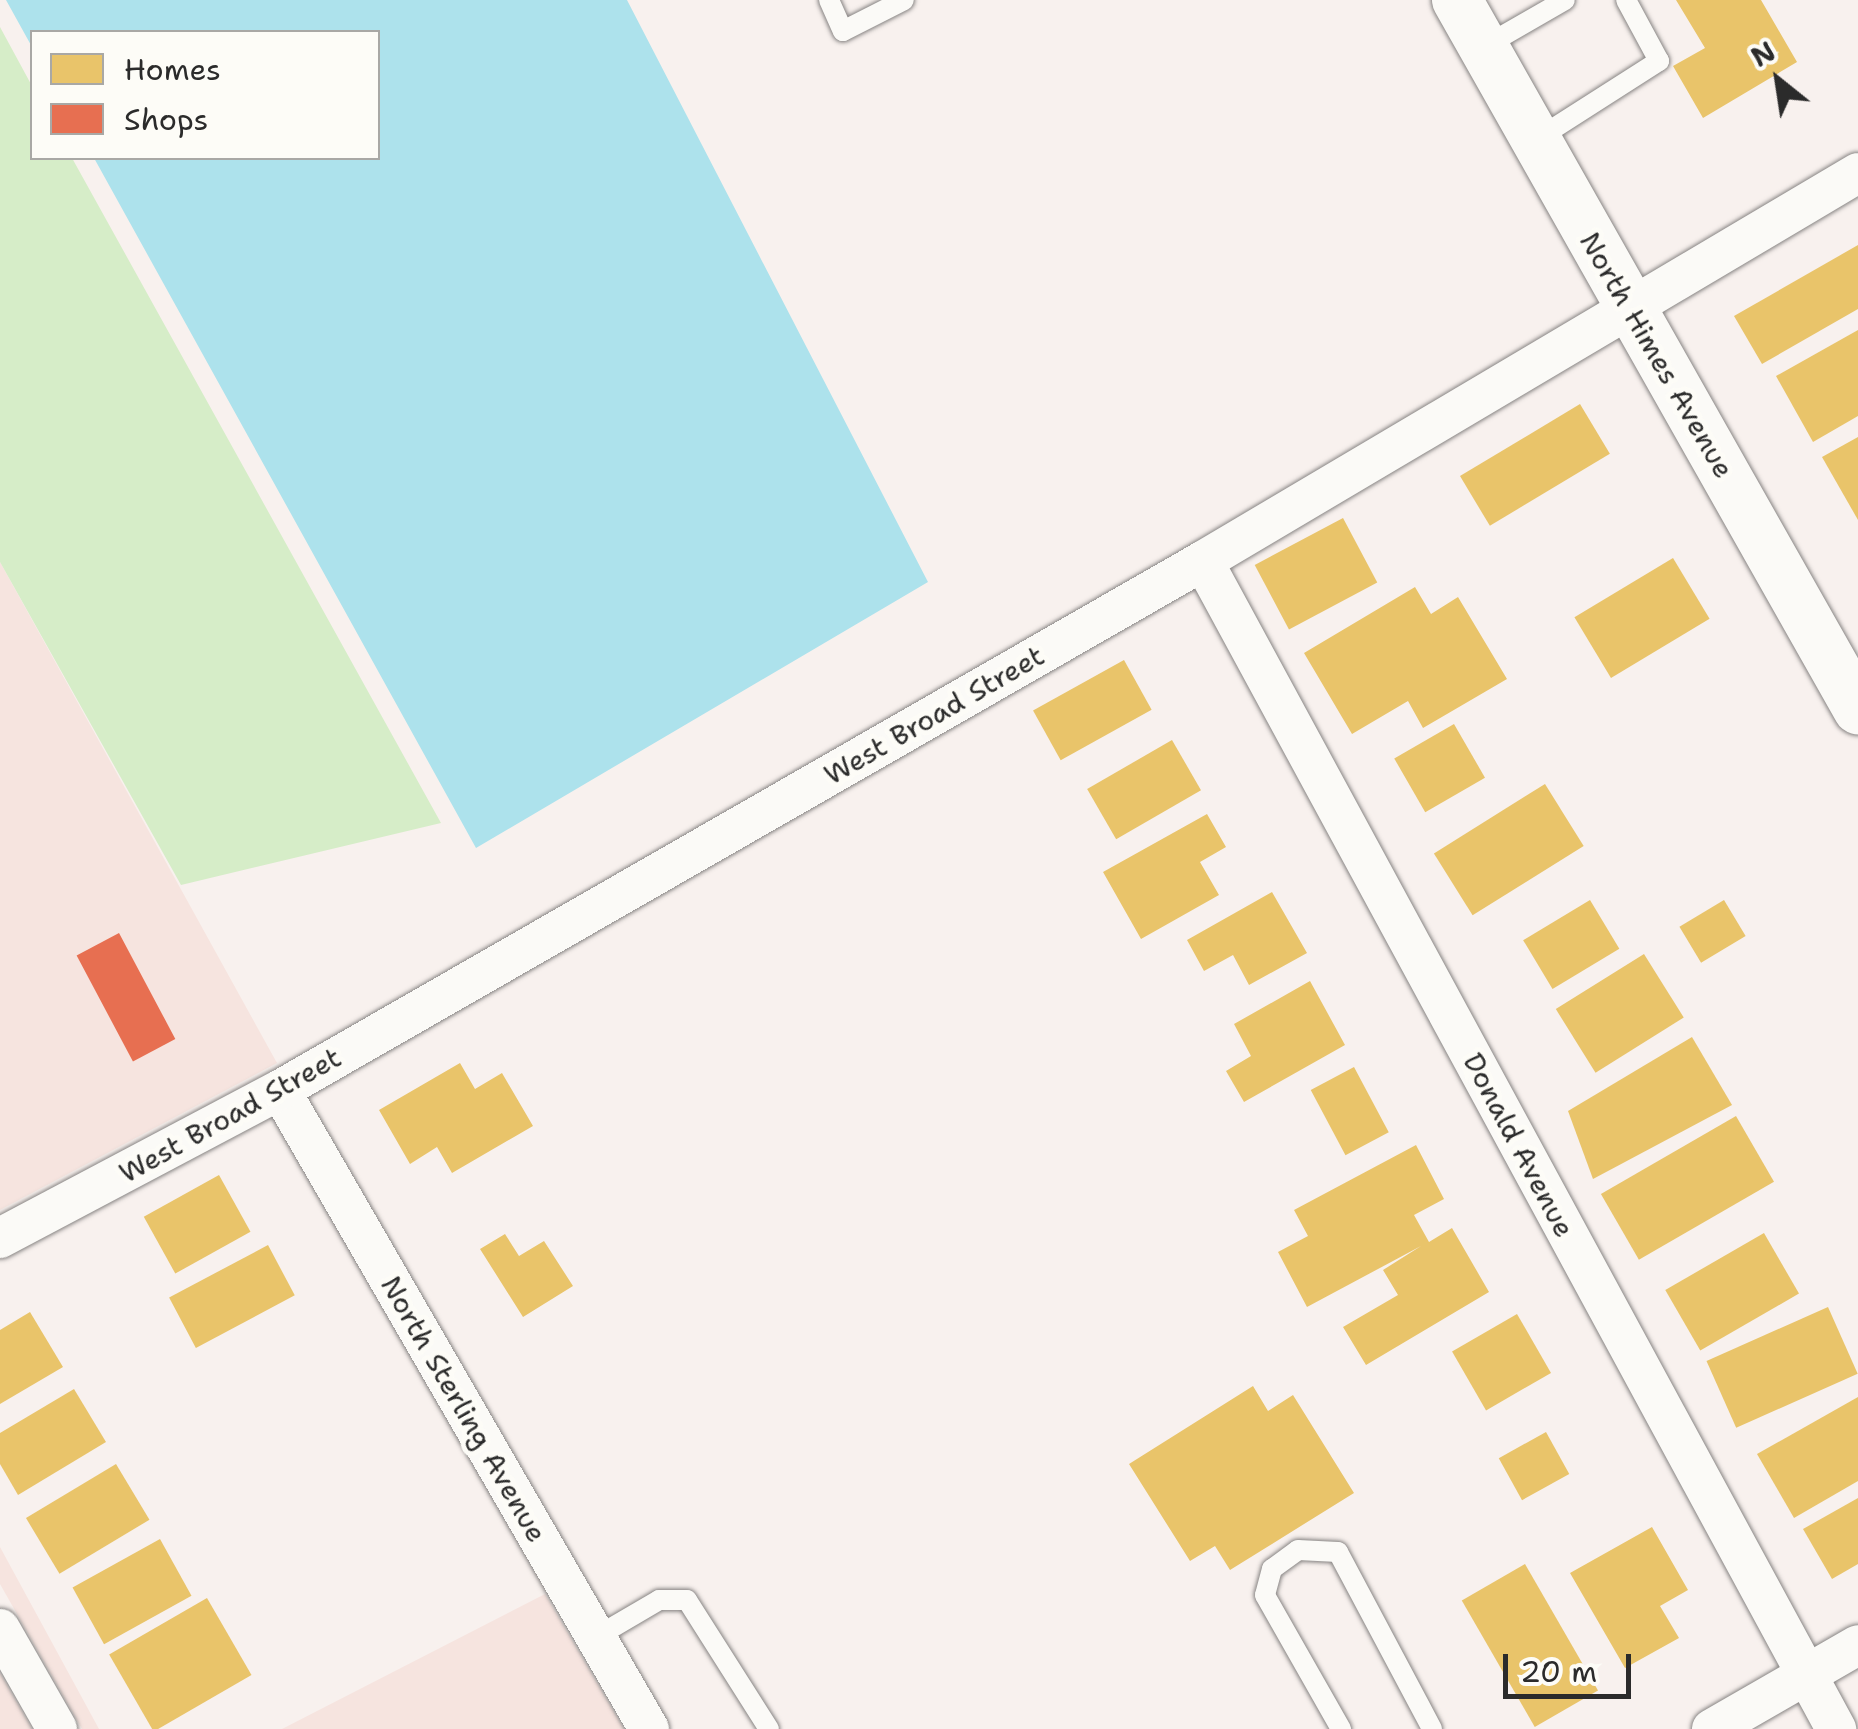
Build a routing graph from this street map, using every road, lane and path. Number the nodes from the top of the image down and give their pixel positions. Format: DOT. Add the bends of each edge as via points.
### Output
graph roads {
  1 [pos="829,0"];
  2 [pos="904,0"];
  3 [pos="1457,0"];
  4 [pos="1566,0"];
  5 [pos="1626,0"];
  6 [pos="1484,47"];
  7 [pos="1536,140"];
  8 [pos="1858,173"];
  9 [pos="1628,302"];
  10 [pos="1203,561"];
  11 [pos="1858,709"];
  12 [pos="280,1090"];
  13 [pos="0,1238"];
  14 [pos="0,1629"];
  15 [pos="596,1637"];
  16 [pos="1858,1645"];
  17 [pos="1806,1676"];
  18 [pos="57,1729"];
  19 [pos="649,1729"];
  20 [pos="769,1729"];
  21 [pos="1341,1729"];
  22 [pos="1432,1729"];
  23 [pos="1712,1729"];
  24 [pos="1836,1729"];
  1 -- 2 [label="lane" via="844,30"];
  3 -- 6 [label="street, North Himes Avenue"];
  4 -- 6 [label="lane"];
  5 -- 7 [label="lane" via="1659,61"];
  6 -- 7 [label="street, North Himes Avenue"];
  7 -- 9 [label="street, North Himes Avenue"];
  8 -- 9 [label="street, West Broad Street"];
  9 -- 10 [label="street, West Broad Street"];
  9 -- 11 [label="street, North Himes Avenue"];
  10 -- 12 [label="street, West Broad Street"];
  10 -- 17 [label="street, Donald Avenue"];
  12 -- 13 [label="street, West Broad Street"];
  12 -- 15 [label="street, North Sterling Avenue"];
  14 -- 18 [label="street"];
  15 -- 19 [label="street, North Sterling Avenue"];
  15 -- 20 [label="lane" via="659,1600 687,1600"];
  16 -- 17 [label="street"];
  17 -- 23 [label="street"];
  17 -- 24 [label="street, Donald Avenue"];
  21 -- 22 [label="lane" via="1265,1595 1272,1568 1298,1550 1338,1552"];
}
